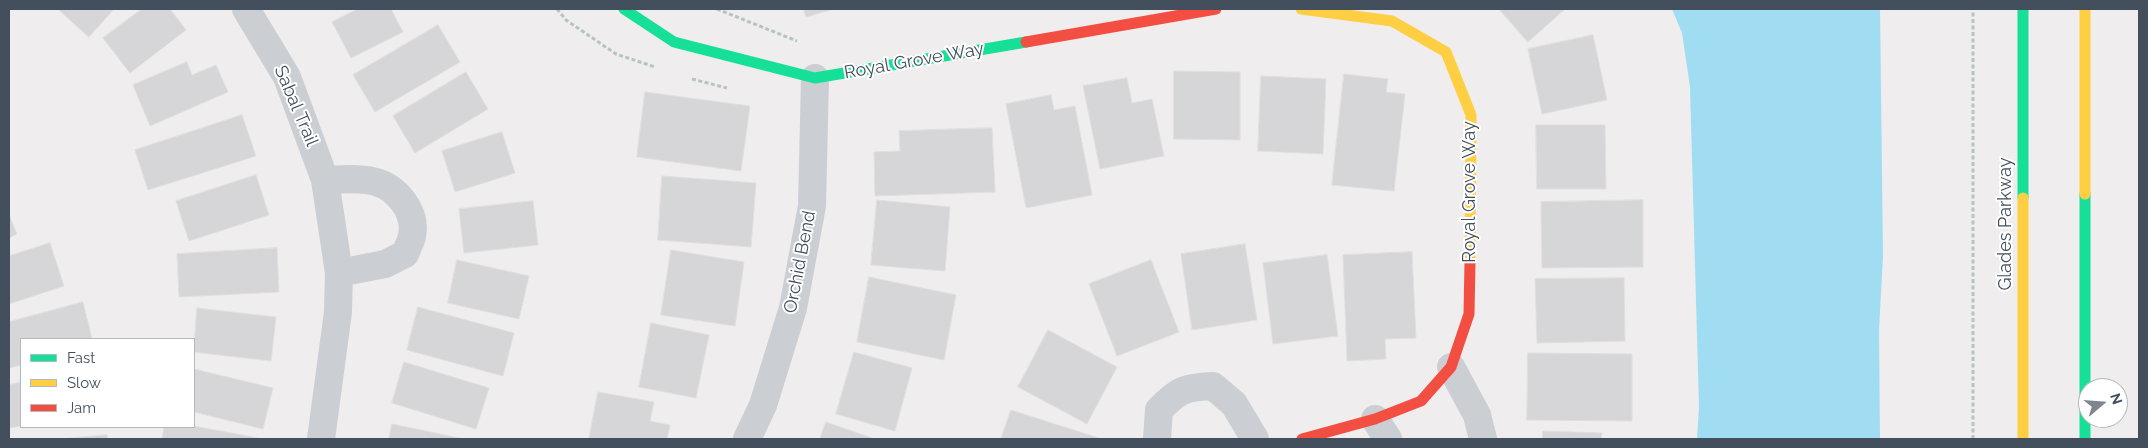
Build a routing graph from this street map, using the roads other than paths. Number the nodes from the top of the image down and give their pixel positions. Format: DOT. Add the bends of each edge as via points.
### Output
graph roads {
  1 [pos="246,9"];
  2 [pos="624,9"];
  3 [pos="1216,9"];
  4 [pos="1301,9"];
  5 [pos="2023,9"];
  6 [pos="2085,9"];
  7 [pos="815,78"];
  8 [pos="324,180"];
  9 [pos="338,273"];
  10 [pos="1451,367"];
  11 [pos="1381,429"];
  12 [pos="321,439"];
  13 [pos="747,439"];
  14 [pos="1157,439"];
  15 [pos="1255,439"];
  16 [pos="1302,439"];
  17 [pos="1483,439"];
  18 [pos="2023,439"];
  19 [pos="2085,439"];
  1 -- 8 [label="street, Sabal Trail" via="287,77"];
  2 -- 7 [label="street, Royal Grove Way" via="674,42"];
  3 -- 7 [label="street, Royal Grove Way"];
  4 -- 10 [label="street, Royal Grove Way" via="1392,21 1446,52 1471,115 1469,314"];
  5 -- 18 [label="street, Glades Parkway"];
  6 -- 19 [label="street"];
  7 -- 13 [label="street, Orchid Bend" via="812,206 793,308 763,405"];
  8 -- 9 [label="street, Sabal Trail"];
  8 -- 9 [label="street" via="374,181 390,187 403,200 411,219 413,235 405,254 385,264"];
  9 -- 12 [label="street, Sabal Trail" via="338,312"];
  10 -- 11 [label="street, Royal Grove Way" via="1421,401"];
  10 -- 17 [label="street" via="1477,415"];
  11 -- 16 [label="street, Royal Grove Way"];
  14 -- 15 [label="street" via="1159,410 1174,395 1193,387 1213,386 1234,404"];
}
